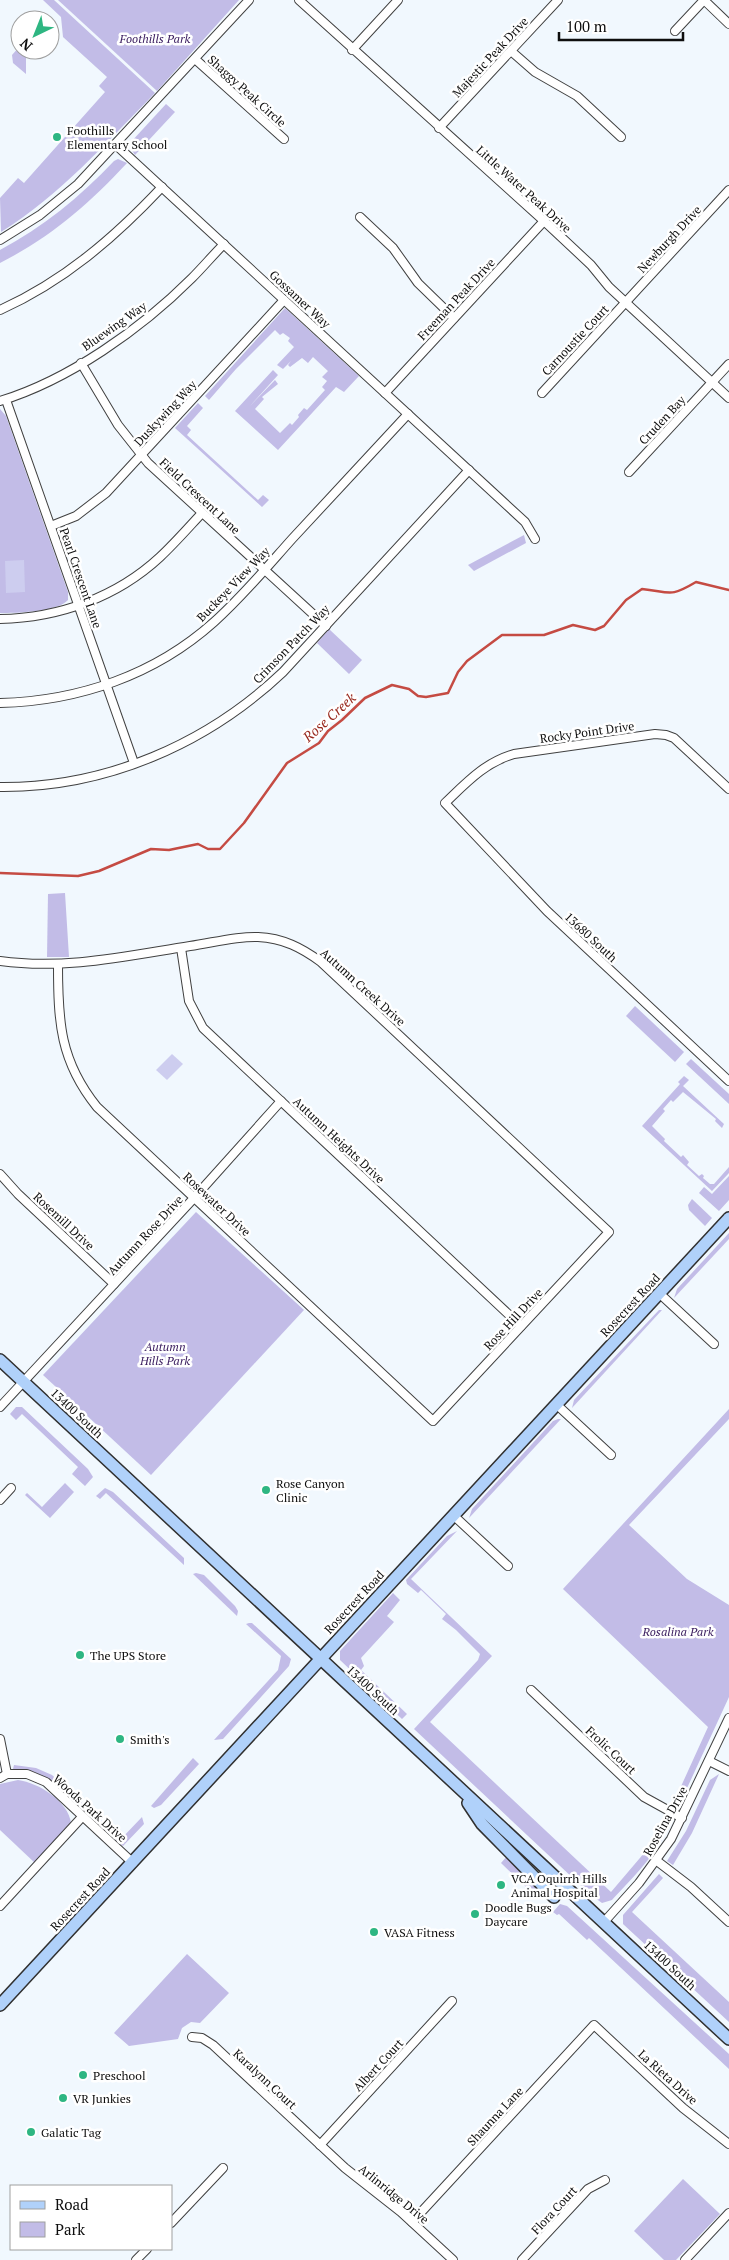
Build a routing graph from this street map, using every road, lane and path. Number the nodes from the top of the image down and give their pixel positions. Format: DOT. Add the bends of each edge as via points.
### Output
graph roads {
  1 [pos="249,0"];
  2 [pos="299,0"];
  3 [pos="398,0"];
  4 [pos="558,0"];
  5 [pos="704,0"];
  6 [pos="729,24"];
  7 [pos="675,31"];
  8 [pos="352,50"];
  9 [pos="511,51"];
  10 [pos="195,59"];
  11 [pos="439,128"];
  12 [pos="621,136"];
  13 [pos="284,139"];
  14 [pos="116,145"];
  15 [pos="162,187"];
  16 [pos="729,190"];
  17 [pos="360,217"];
  18 [pos="544,220"];
  19 [pos="0,240"];
  20 [pos="224,244"];
  21 [pos="284,300"];
  22 [pos="625,302"];
  23 [pos="0,310"];
  24 [pos="454,318"];
  25 [pos="81,363"];
  26 [pos="729,364"];
  27 [pos="712,383"];
  28 [pos="385,393"];
  29 [pos="542,393"];
  30 [pos="729,398"];
  31 [pos="3,400"];
  32 [pos="408,414"];
  33 [pos="141,455"];
  34 [pos="469,470"];
  35 [pos="629,472"];
  36 [pos="202,513"];
  37 [pos="51,526"];
  38 [pos="535,539"];
  39 [pos="264,570"];
  40 [pos="79,606"];
  41 [pos="0,619"];
  42 [pos="326,626"];
  43 [pos="106,685"];
  44 [pos="0,703"];
  45 [pos="134,763"];
  46 [pos="0,787"];
  47 [pos="729,789"];
  48 [pos="445,803"];
  49 [pos="181,948"];
  50 [pos="0,961"];
  51 [pos="58,965"];
  52 [pos="729,1081"];
  53 [pos="281,1101"];
  54 [pos="0,1174"];
  55 [pos="194,1198"];
  56 [pos="729,1218"];
  57 [pos="609,1232"];
  58 [pos="114,1284"];
  59 [pos="659,1293"];
  60 [pos="522,1326"];
  61 [pos="714,1344"];
  62 [pos="0,1360"];
  63 [pos="24,1382"];
  64 [pos="556,1404"];
  65 [pos="0,1406"];
  66 [pos="433,1421"];
  67 [pos="611,1455"];
  68 [pos="10,1488"];
  69 [pos="0,1500"];
  70 [pos="453,1515"];
  71 [pos="508,1566"];
  72 [pos="320,1659"];
  73 [pos="532,1690"];
  74 [pos="729,1718"];
  75 [pos="0,1739"];
  76 [pos="709,1761"];
  77 [pos="729,1771"];
  78 [pos="4,1776"];
  79 [pos="455,1785"];
  80 [pos="82,1817"];
  81 [pos="682,1818"];
  82 [pos="657,1861"];
  83 [pos="133,1862"];
  84 [pos="554,1897"];
  85 [pos="0,1906"];
  86 [pos="604,1922"];
  87 [pos="729,1922"];
  88 [pos="452,2001"];
  89 [pos="0,2005"];
  90 [pos="594,2024"];
  91 [pos="192,2036"];
  92 [pos="729,2039"];
  93 [pos="729,2144"];
  94 [pos="320,2145"];
  95 [pos="223,2168"];
  96 [pos="605,2180"];
  97 [pos="729,2214"];
  98 [pos="172,2222"];
  99 [pos="412,2222"];
  100 [pos="146,2250"];
  101 [pos="136,2260"];
  102 [pos="453,2260"];
  103 [pos="522,2260"];
  104 [pos="685,2260"];
  1 -- 10 [label="street"];
  2 -- 8 [label="street, Little Water Peak Drive"];
  3 -- 8 [label="street"];
  4 -- 9 [label="street, Majestic Peak Drive"];
  5 -- 6 [label="street"];
  5 -- 7 [label="street"];
  8 -- 11 [label="street, Little Water Peak Drive"];
  9 -- 11 [label="street, Majestic Peak Drive"];
  9 -- 12 [label="street" via="535,72 577,96"];
  10 -- 13 [label="street, Shaggy Peak Circle"];
  10 -- 14 [label="street"];
  11 -- 18 [label="street, Little Water Peak Drive"];
  14 -- 15 [label="street, Gossamer Way"];
  14 -- 19 [label="street" via="60,200"];
  15 -- 20 [label="street, Gossamer Way"];
  15 -- 23 [label="street" via="123,228 90,256 43,288"];
  16 -- 22 [label="street, Newburgh Drive"];
  17 -- 24 [label="street" via="393,248 418,283"];
  18 -- 22 [label="street, Little Water Peak Drive" via="591,264"];
  18 -- 24 [label="street, Freeman Peak Drive"];
  20 -- 21 [label="street, Gossamer Way"];
  20 -- 25 [label="street, Bluewing Way" via="156,311"];
  21 -- 28 [label="street, Gossamer Way"];
  21 -- 33 [label="street, Duskywing Way"];
  22 -- 27 [label="street, Little Water Peak Drive"];
  22 -- 29 [label="street, Carnoustie Court"];
  24 -- 28 [label="street, Freeman Peak Drive"];
  25 -- 31 [label="street, Bluewing Way"];
  25 -- 33 [label="street, Field Crescent Lane" via="114,419"];
  26 -- 27 [label="street, Cruden Bay"];
  27 -- 30 [label="street, Little Water Peak Drive"];
  27 -- 35 [label="street, Cruden Bay"];
  28 -- 32 [label="street, Gossamer Way"];
  31 -- 37 [label="street, Pearl Crescent Lane"];
  32 -- 34 [label="street, Gossamer Way"];
  32 -- 39 [label="street, Buckeye View Way"];
  33 -- 36 [label="street, Field Crescent Lane"];
  33 -- 37 [label="street, Duskywing Way" via="99,500 76,516"];
  34 -- 38 [label="street, Gossamer Way" via="525,522"];
  34 -- 42 [label="street, Crimson Patch Way"];
  36 -- 39 [label="street, Field Crescent Lane"];
  36 -- 40 [label="street" via="143,572 111,592"];
  37 -- 40 [label="street, Pearl Crescent Lane"];
  39 -- 42 [label="street, Field Crescent Lane"];
  39 -- 43 [label="street, Buckeye View Way" via="225,612 190,641 152,665"];
  40 -- 41 [label="street" via="44,615"];
  40 -- 43 [label="street, Pearl Crescent Lane"];
  42 -- 45 [label="street, Crimson Patch Way" via="283,672 237,711 183,744"];
  43 -- 44 [label="street, Buckeye View Way" via="50,699"];
  43 -- 45 [label="street, Pearl Crescent Lane"];
  45 -- 46 [label="street, Crimson Patch Way" via="69,781"];
  47 -- 48 [label="street, Rocky Point Drive" via="674,738 655,734 498,759 483,768"];
  48 -- 52 [label="street, 13680 South" via="535,900"];
  49 -- 51 [label="street, Autumn Creek Drive"];
  49 -- 53 [label="street, Autumn Heights Drive" via="187,991 197,1019"];
  49 -- 57 [label="street, Autumn Creek Drive" via="258,937 287,942 306,951"];
  50 -- 51 [label="street, Autumn Creek Drive"];
  51 -- 55 [label="street, Rosewater Drive" via="59,1022 66,1053 79,1082 107,1116"];
  53 -- 55 [label="street, Autumn Rose Drive"];
  53 -- 60 [label="street, Autumn Heights Drive"];
  54 -- 58 [label="street, Rosemill Drive"];
  55 -- 58 [label="street, Autumn Rose Drive"];
  55 -- 66 [label="street, Rosewater Drive"];
  56 -- 59 [label="main road, Rosecrest Road"];
  57 -- 60 [label="street, Rose Hill Drive"];
  58 -- 63 [label="street, Autumn Rose Drive"];
  59 -- 61 [label="street"];
  59 -- 64 [label="main road, Rosecrest Road"];
  60 -- 66 [label="street, Rose Hill Drive"];
  62 -- 63 [label="main road, 13400 South"];
  63 -- 65 [label="street, Autumn Rose Drive"];
  63 -- 72 [label="main road, 13400 South"];
  64 -- 67 [label="street"];
  64 -- 70 [label="main road, Rosecrest Road"];
  68 -- 69 [label="street"];
  70 -- 71 [label="street"];
  70 -- 72 [label="main road, Rosecrest Road"];
  72 -- 79 [label="main road, 13400 South"];
  72 -- 83 [label="main road, Rosecrest Road"];
  73 -- 81 [label="street, Frolic Court" via="644,1796"];
  74 -- 76 [label="street, Roselina Drive"];
  75 -- 78 [label="street"];
  76 -- 77 [label="street"];
  76 -- 81 [label="street, Roselina Drive"];
  78 -- 80 [label="street, Woods Park Drive" via="26,1774 46,1782"];
  79 -- 84 [label="main road" via="482,1824"];
  79 -- 86 [label="main road, 13400 South"];
  80 -- 83 [label="street, Woods Park Drive"];
  80 -- 85 [label="street"];
  81 -- 82 [label="street, Roselina Drive"];
  82 -- 86 [label="street, Roselina Drive"];
  82 -- 87 [label="street" via="692,1887"];
  83 -- 89 [label="main road, Rosecrest Road"];
  86 -- 92 [label="main road, 13400 South"];
  88 -- 94 [label="street, Albert Court"];
  90 -- 93 [label="street, La Rieta Drive" via="683,2108"];
  90 -- 99 [label="street, Shaunna Lane"];
  91 -- 94 [label="street, Karalynn Court" via="210,2043"];
  94 -- 99 [label="street, Arlinridge Drive"];
  95 -- 98 [label="street"];
  96 -- 103 [label="street, Flora Court" via="588,2189"];
  97 -- 104 [label="street"];
  99 -- 102 [label="street, Arlinridge Drive"];
  100 -- 101 [label="street"];
}
